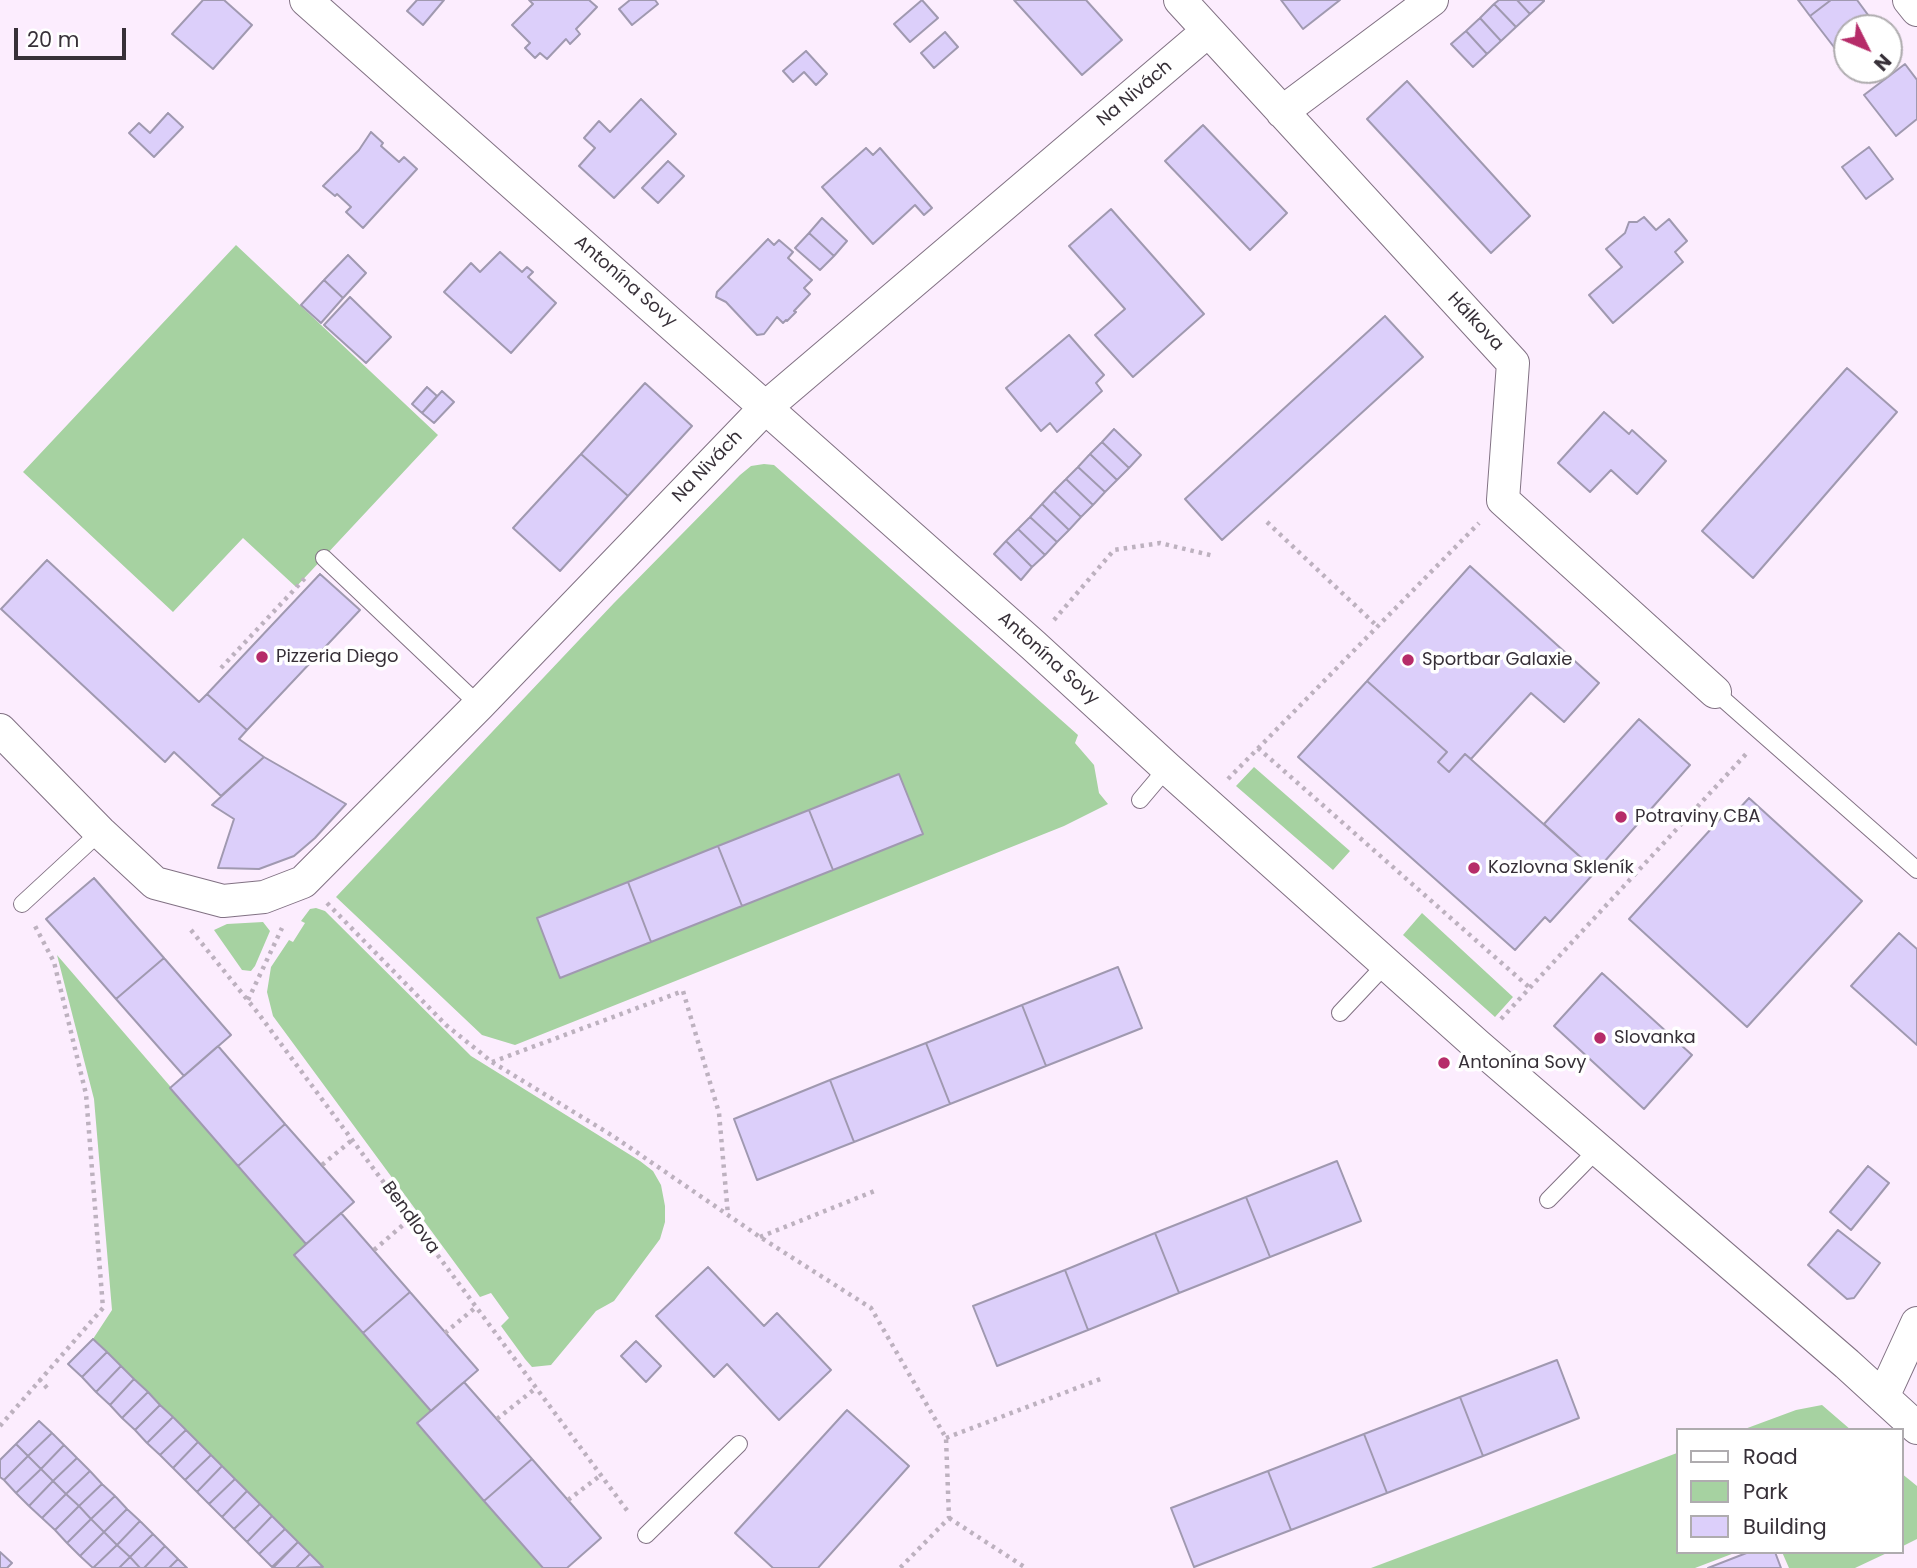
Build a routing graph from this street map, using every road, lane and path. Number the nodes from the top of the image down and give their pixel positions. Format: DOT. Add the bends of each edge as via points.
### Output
graph roads {
  1 [pos="306,0"];
  2 [pos="1180,0"];
  3 [pos="1432,0"];
  4 [pos="1909,0"];
  5 [pos="1917,10"];
  6 [pos="1208,32"];
  7 [pos="1282,112"];
  8 [pos="766,407"];
  9 [pos="1503,499"];
  10 [pos="1267,522"];
  11 [pos="1214,555"];
  12 [pos="324,558"];
  13 [pos="1377,626"];
  14 [pos="1033,645"];
  15 [pos="221,668"];
  16 [pos="1715,692"];
  17 [pos="479,705"];
  18 [pos="0,730"];
  19 [pos="1764,735"];
  20 [pos="1258,748"];
  21 [pos="1167,768"];
  22 [pos="1140,800"];
  23 [pos="1206,802"];
  24 [pos="100,832"];
  25 [pos="1917,870"];
  26 [pos="321,898"];
  27 [pos="22,904"];
  28 [pos="285,921"];
  29 [pos="188,926"];
  30 [pos="1386,964"];
  31 [pos="1530,988"];
  32 [pos="248,1000"];
  33 [pos="1340,1013"];
  34 [pos="1477,1045"];
  35 [pos="492,1062"];
  36 [pos="352,1140"];
  37 [pos="1598,1149"];
  38 [pos="322,1166"];
  39 [pos="877,1190"];
  40 [pos="1548,1200"];
  41 [pos="729,1216"];
  42 [pos="410,1219"];
  43 [pos="760,1237"];
  44 [pos="374,1250"];
  45 [pos="475,1307"];
  46 [pos="1917,1323"];
  47 [pos="445,1333"];
  48 [pos="1104,1378"];
  49 [pos="39,1379"];
  50 [pos="536,1388"];
  51 [pos="48,1389"];
  52 [pos="1883,1397"];
  53 [pos="497,1419"];
  54 [pos="0,1426"];
  55 [pos="1917,1428"];
  56 [pos="946,1438"];
  57 [pos="739,1444"];
  58 [pos="601,1475"];
  59 [pos="568,1500"];
  60 [pos="949,1518"];
  61 [pos="646,1535"];
  62 [pos="900,1568"];
  63 [pos="1026,1568"];
  1 -- 8 [label="street, Antonína Sovy"];
  2 -- 6 [label="street, Hálkova"];
  3 -- 7 [label="street"];
  4 -- 5 [label="street"];
  6 -- 7 [label="street, Hálkova"];
  6 -- 8 [label="street, Na Nivách"];
  7 -- 9 [label="street, Hálkova" via="1513,363"];
  8 -- 14 [label="street, Antonína Sovy"];
  8 -- 17 [label="street, Na Nivách"];
  9 -- 13 [label="path"];
  9 -- 16 [label="street"];
  10 -- 13 [label="path"];
  11 -- 14 [label="path" via="1160,543 1114,550"];
  12 -- 15 [label="path"];
  12 -- 17 [label="lane"];
  13 -- 20 [label="path"];
  14 -- 21 [label="street, Antonína Sovy"];
  16 -- 19 [label="lane"];
  17 -- 24 [label="street, Na Nivách" via="303,883 264,897 223,901 155,883"];
  18 -- 24 [label="street"];
  19 -- 25 [label="lane"];
  19 -- 31 [label="path"];
  20 -- 23 [label="path"];
  20 -- 31 [label="path"];
  21 -- 22 [label="lane"];
  21 -- 23 [label="street, Antonína Sovy"];
  23 -- 30 [label="street, Antonína Sovy"];
  24 -- 27 [label="lane"];
  26 -- 35 [label="path" via="446,1025"];
  27 -- 49 [label="path" via="54,962 86,1094 103,1308"];
  28 -- 32 [label="path"];
  29 -- 32 [label="path, Bendlova"];
  30 -- 33 [label="lane"];
  30 -- 34 [label="street, Antonína Sovy"];
  31 -- 34 [label="path"];
  32 -- 36 [label="path, Bendlova"];
  34 -- 37 [label="street, Antonína Sovy"];
  35 -- 41 [label="path" via="613,1136"];
  35 -- 41 [label="path" via="683,991 719,1113"];
  36 -- 38 [label="path"];
  36 -- 42 [label="path, Bendlova"];
  37 -- 40 [label="lane"];
  37 -- 52 [label="street, Antonína Sovy"];
  39 -- 43 [label="path"];
  41 -- 43 [label="path"];
  42 -- 44 [label="path"];
  42 -- 45 [label="path, Bendlova"];
  43 -- 56 [label="path" via="871,1308"];
  45 -- 47 [label="path"];
  45 -- 50 [label="path, Bendlova"];
  46 -- 52 [label="street"];
  48 -- 56 [label="path"];
  49 -- 51 [label="path"];
  49 -- 54 [label="path"];
  50 -- 53 [label="path"];
  50 -- 58 [label="path, Bendlova"];
  52 -- 55 [label="street, Antonína Sovy"];
  56 -- 60 [label="path"];
  57 -- 61 [label="lane"];
  58 -- 59 [label="path"];
  58 -- 61 [label="path, Bendlova"];
  60 -- 62 [label="path"];
  60 -- 63 [label="path"];
}
